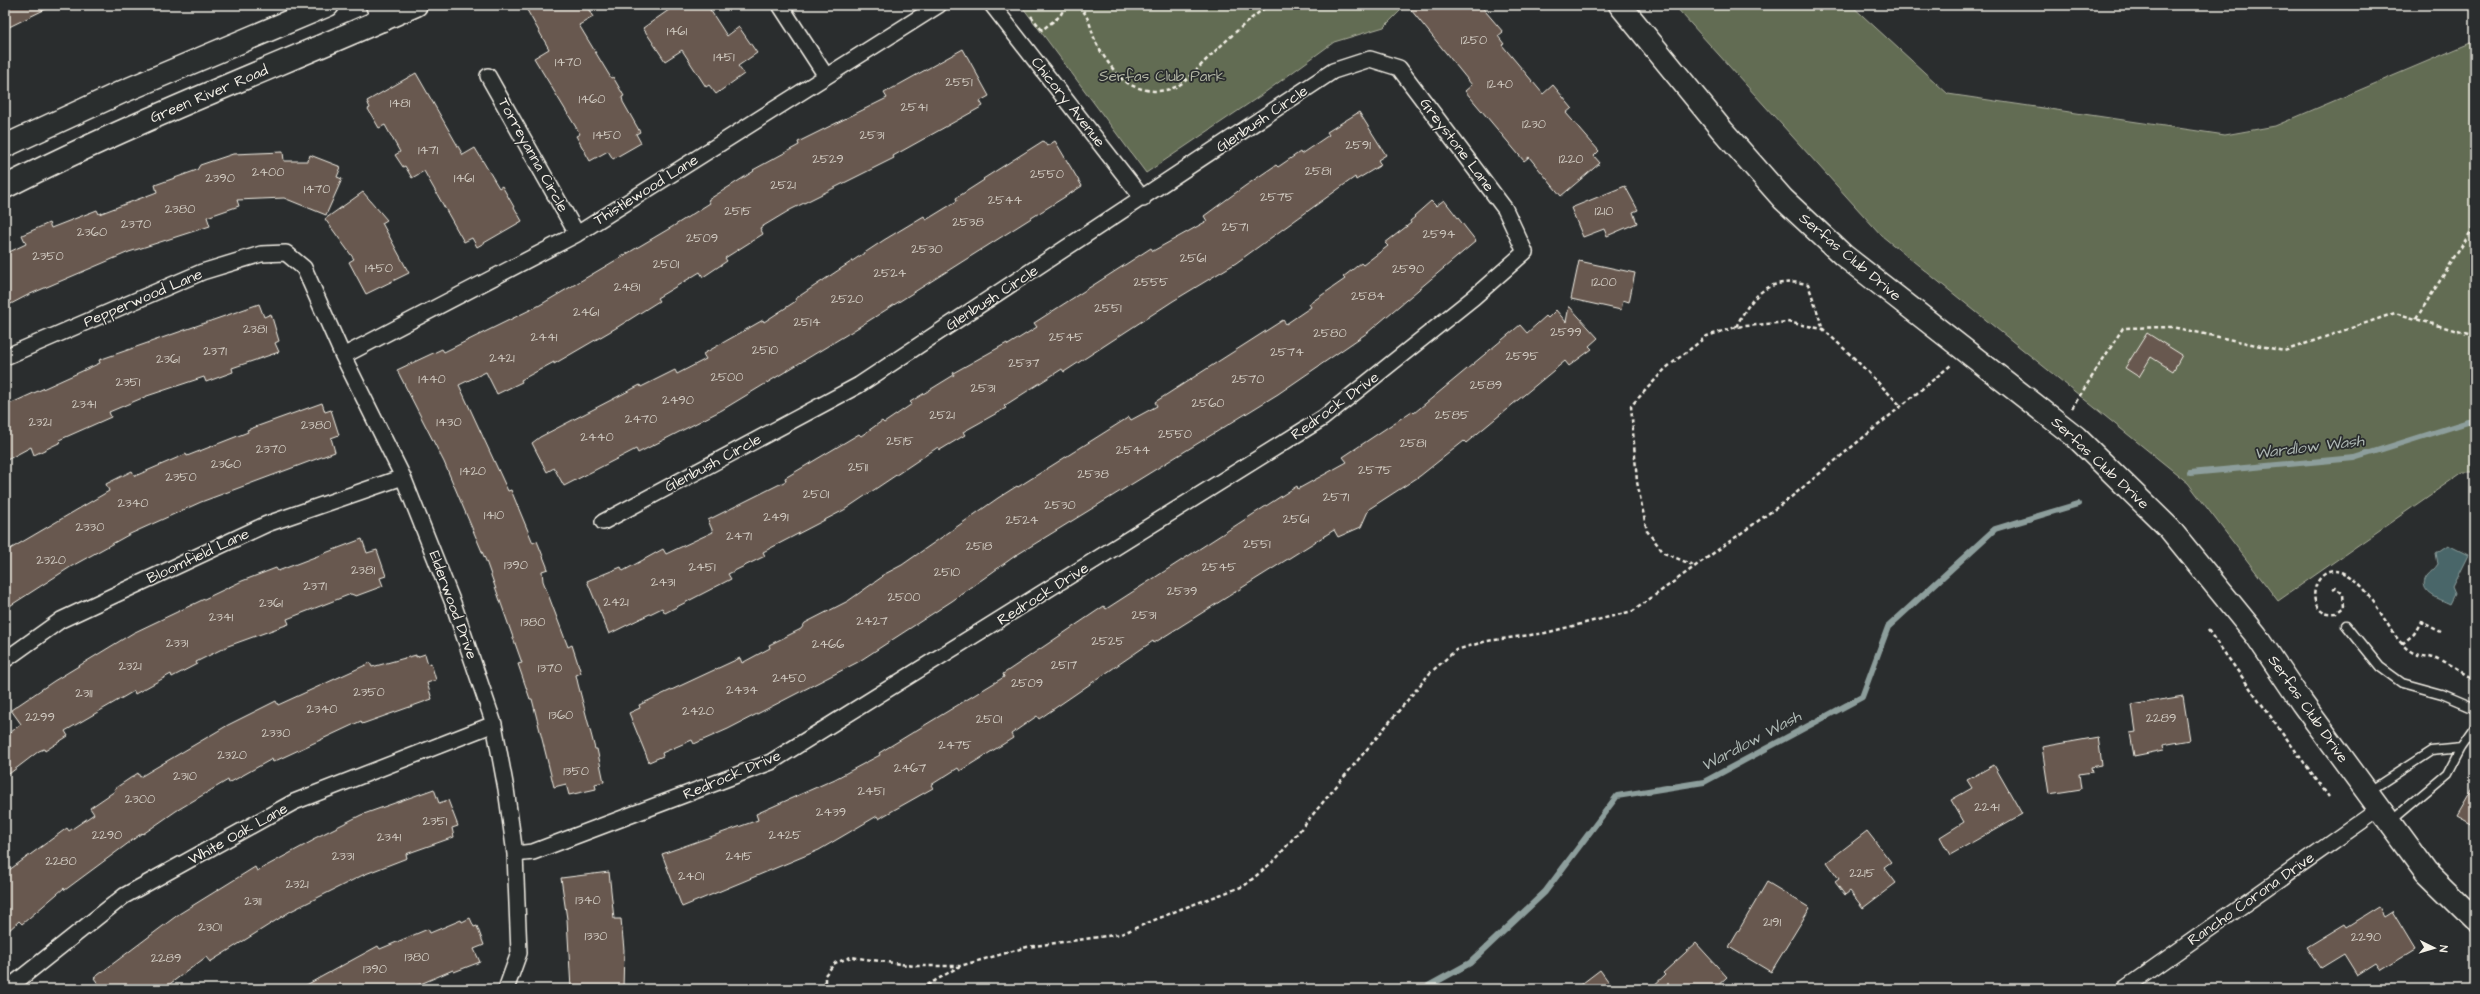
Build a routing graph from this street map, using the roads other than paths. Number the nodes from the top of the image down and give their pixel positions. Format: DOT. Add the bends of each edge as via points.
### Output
graph roads {
  1 [pos="328,5"];
  2 [pos="416,5"];
  3 [pos="780,5"];
  4 [pos="939,5"];
  5 [pos="992,5"];
  6 [pos="1620,5"];
  7 [pos="380,12"];
  8 [pos="1370,59"];
  9 [pos="488,76"];
  10 [pos="826,76"];
  11 [pos="5,146"];
  12 [pos="5,187"];
  13 [pos="1144,198"];
  14 [pos="577,234"];
  15 [pos="1525,252"];
  16 [pos="286,253"];
  17 [pos="343,356"];
  18 [pos="5,357"];
  19 [pos="403,477"];
  20 [pos="603,522"];
  21 [pos="2346,625"];
  22 [pos="5,660"];
  23 [pos="2475,708"];
  24 [pos="494,724"];
  25 [pos="2475,728"];
  26 [pos="2461,748"];
  27 [pos="2378,808"];
  28 [pos="515,854"];
  29 [pos="2475,920"];
  30 [pos="507,988"];
  31 [pos="7,989"];
  32 [pos="2124,989"];
  1 -- 11 [label="main road" via="122,92"];
  2 -- 7 [label="main road, Green River Road"];
  3 -- 10 [label="street"];
  4 -- 10 [label="street, Thistlewood Lane"];
  5 -- 13 [label="street, Chicory Avenue"];
  6 -- 27 [label="main road, Serfas Club Drive" via="1722,130 1783,198 1843,255 2076,437 2169,528 2256,634"];
  7 -- 12 [label="main road, Green River Road"];
  8 -- 13 [label="street, Glenbush Circle" via="1333,71"];
  8 -- 15 [label="street, Greystone Lane" via="1399,68 1505,208"];
  9 -- 14 [label="street, Torreyanna Circle"];
  10 -- 14 [label="street, Thistlewood Lane"];
  13 -- 20 [label="street, Glenbush Circle" via="859,385"];
  14 -- 17 [label="street, Thistlewood Lane"];
  15 -- 28 [label="street, Redrock Drive" via="1474,298 1323,418 771,762 533,852"];
  16 -- 17 [label="street, Elderwood Drive" via="304,268"];
  16 -- 18 [label="street, Pepperwood Lane" via="261,254 202,272"];
  17 -- 19 [label="street, Elderwood Drive"];
  19 -- 22 [label="street, Bloomfield Lane" via="245,534 61,620"];
  19 -- 24 [label="street, Elderwood Drive" via="453,603"];
  21 -- 23 [label="lane" via="2380,667 2402,683 2442,694"];
  24 -- 28 [label="street, Elderwood Drive"];
  24 -- 31 [label="street, White Oak Lane" via="287,806 124,896"];
  25 -- 26 [label="lane"];
  26 -- 27 [label="lane" via="2448,773"];
  26 -- 27 [label="lane" via="2431,751"];
  27 -- 29 [label="main road, Serfas Club Drive" via="2426,872"];
  27 -- 32 [label="street, Rancho Corona Drive"];
  28 -- 30 [label="street, Elderwood Drive" via="519,953"];
}
